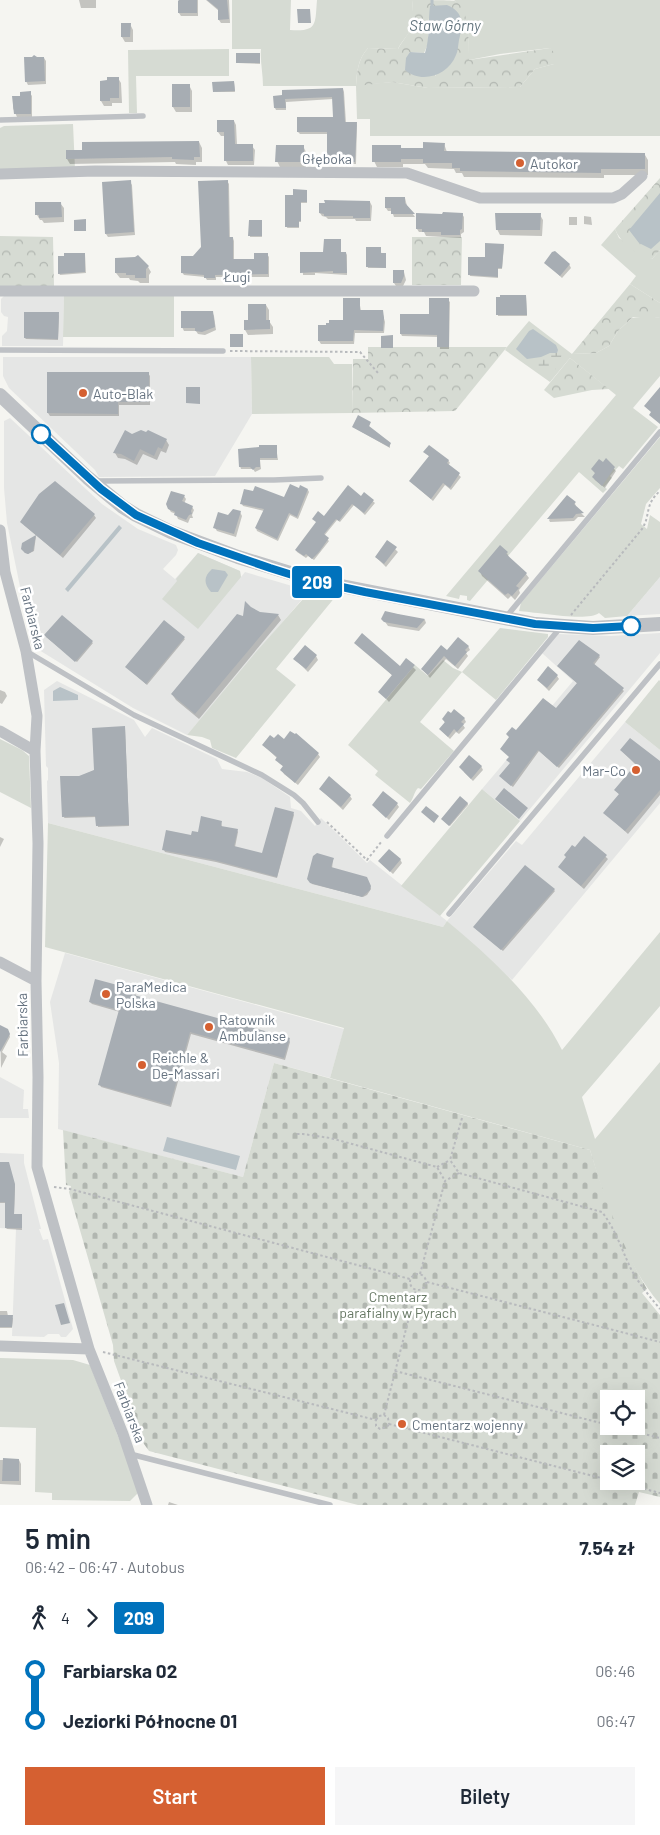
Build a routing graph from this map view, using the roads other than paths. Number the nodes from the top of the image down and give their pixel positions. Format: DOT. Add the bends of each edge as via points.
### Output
graph roads {
  1 [pos="143,116"];
  2 [pos="0,120"];
  3 [pos="0,174"];
  4 [pos="642,176"];
  5 [pos="0,291"];
  6 [pos="474,291"];
  7 [pos="0,350"];
  8 [pos="223,351"];
  9 [pos="0,395"];
  10 [pos="660,432"];
  11 [pos="321,478"];
  12 [pos="92,481"];
  13 [pos="0,530"];
  14 [pos="504,618"];
  15 [pos="660,624"];
  16 [pos="561,626"];
  17 [pos="26,651"];
  18 [pos="660,664"];
  19 [pos="0,731"];
  20 [pos="35,751"];
  21 [pos="318,822"];
  22 [pos="386,836"];
  23 [pos="449,914"];
  24 [pos="0,962"];
  25 [pos="36,981"];
  26 [pos="0,1346"];
  27 [pos="89,1349"];
  28 [pos="130,1454"];
  29 [pos="147,1505"];
  30 [pos="330,1505"];
  1 -- 2 [label="lane"];
  3 -- 4 [label="street, Głęboka" via="95,171 407,174 467,195 490,199 612,198 622,194"];
  5 -- 6 [label="street, Ługi"];
  7 -- 8 [label="lane"];
  9 -- 12 [label="street"];
  10 -- 14 [label="lane"];
  11 -- 12 [label="lane"];
  12 -- 14 [label="street" via="123,506 154,524 270,568 365,592"];
  13 -- 17 [label="street, Farbiarska" via="5,572"];
  14 -- 16 [label="street"];
  15 -- 16 [label="street"];
  16 -- 22 [label="lane"];
  17 -- 20 [label="street, Farbiarska" via="36,716"];
  17 -- 21 [label="lane" via="134,715 262,775 294,795"];
  18 -- 23 [label="lane"];
  19 -- 20 [label="street"];
  20 -- 25 [label="street, Farbiarska" via="38,843"];
  24 -- 25 [label="street"];
  25 -- 27 [label="street, Farbiarska" via="37,1167"];
  26 -- 27 [label="street"];
  27 -- 28 [label="street, Farbiarska"];
  28 -- 29 [label="street, Farbiarska"];
  28 -- 30 [label="lane"];
}
